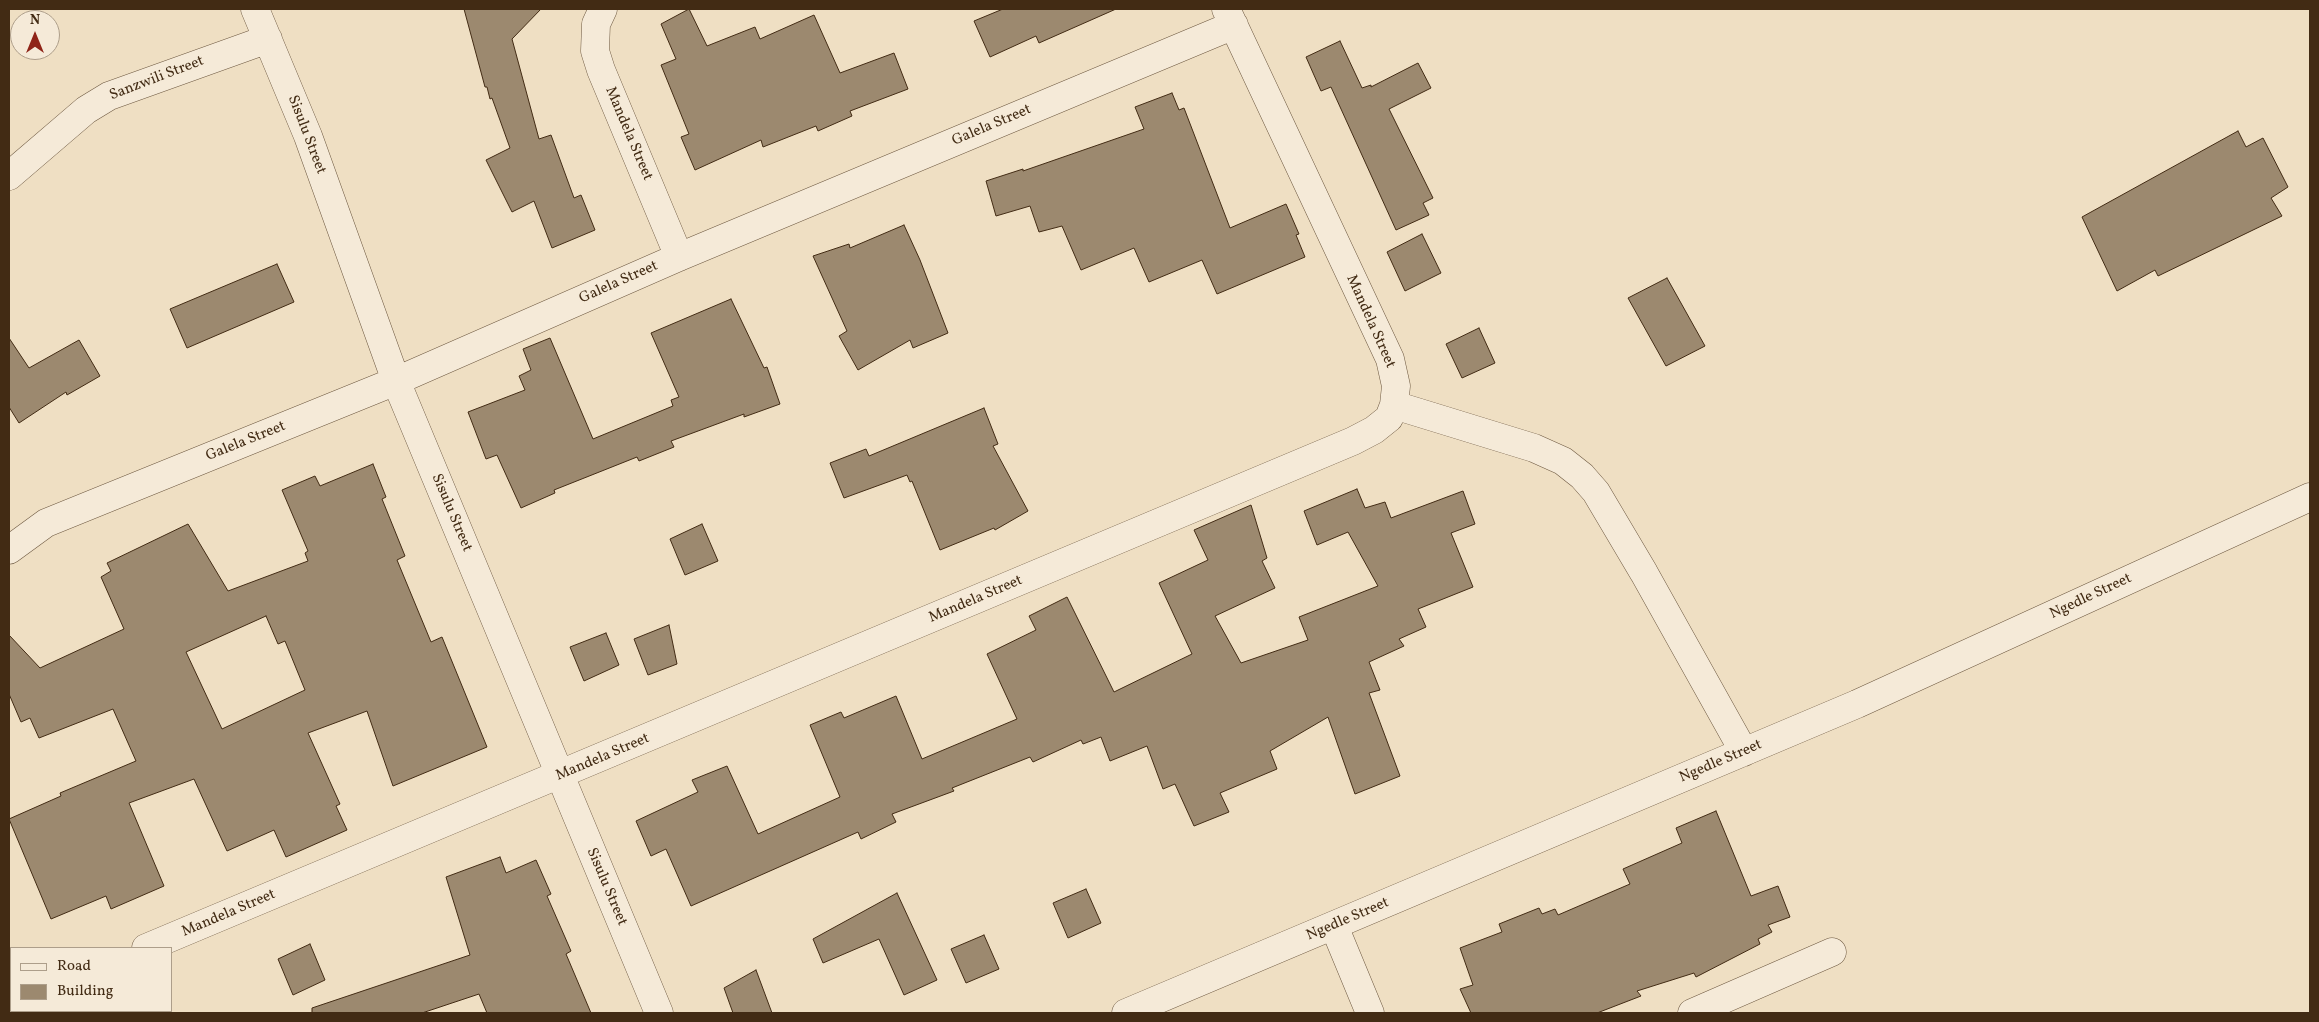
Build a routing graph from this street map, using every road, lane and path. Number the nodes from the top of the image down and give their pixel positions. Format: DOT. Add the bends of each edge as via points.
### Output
graph roads {
  1 [pos="255,9"];
  2 [pos="603,9"];
  3 [pos="1230,17"];
  4 [pos="268,39"];
  5 [pos="9,176"];
  6 [pos="679,257"];
  7 [pos="396,381"];
  8 [pos="1394,405"];
  9 [pos="2310,497"];
  10 [pos="9,550"];
  11 [pos="1744,752"];
  12 [pos="560,776"];
  13 [pos="1334,926"];
  14 [pos="148,947"];
  15 [pos="1832,952"];
  16 [pos="659,1013"];
  17 [pos="1126,1013"];
  18 [pos="1370,1013"];
  19 [pos="1692,1013"];
  1 -- 4 [label="street, Sisulu Street"];
  2 -- 6 [label="street, Mandela Street" via="596,24 595,51"];
  3 -- 6 [label="street, Galela Street"];
  3 -- 8 [label="street, Mandela Street" via="1390,359 1396,386"];
  4 -- 5 [label="street, Sanzwili Street" via="109,96 86,110"];
  4 -- 7 [label="street, Sisulu Street" via="308,136"];
  6 -- 7 [label="street, Galela Street"];
  7 -- 10 [label="street, Galela Street" via="46,523"];
  7 -- 12 [label="street, Sisulu Street"];
  8 -- 11 [label="street" via="1534,448 1563,461 1582,476 1596,492 1644,572"];
  8 -- 12 [label="street, Mandela Street" via="1389,418 1353,441"];
  9 -- 11 [label="street, Ngedle Street" via="1857,704"];
  11 -- 13 [label="street, Ngedle Street"];
  12 -- 14 [label="street, Mandela Street"];
  12 -- 16 [label="street, Sisulu Street"];
  13 -- 17 [label="street, Ngedle Street"];
  13 -- 18 [label="street"];
  15 -- 19 [label="street"];
}
